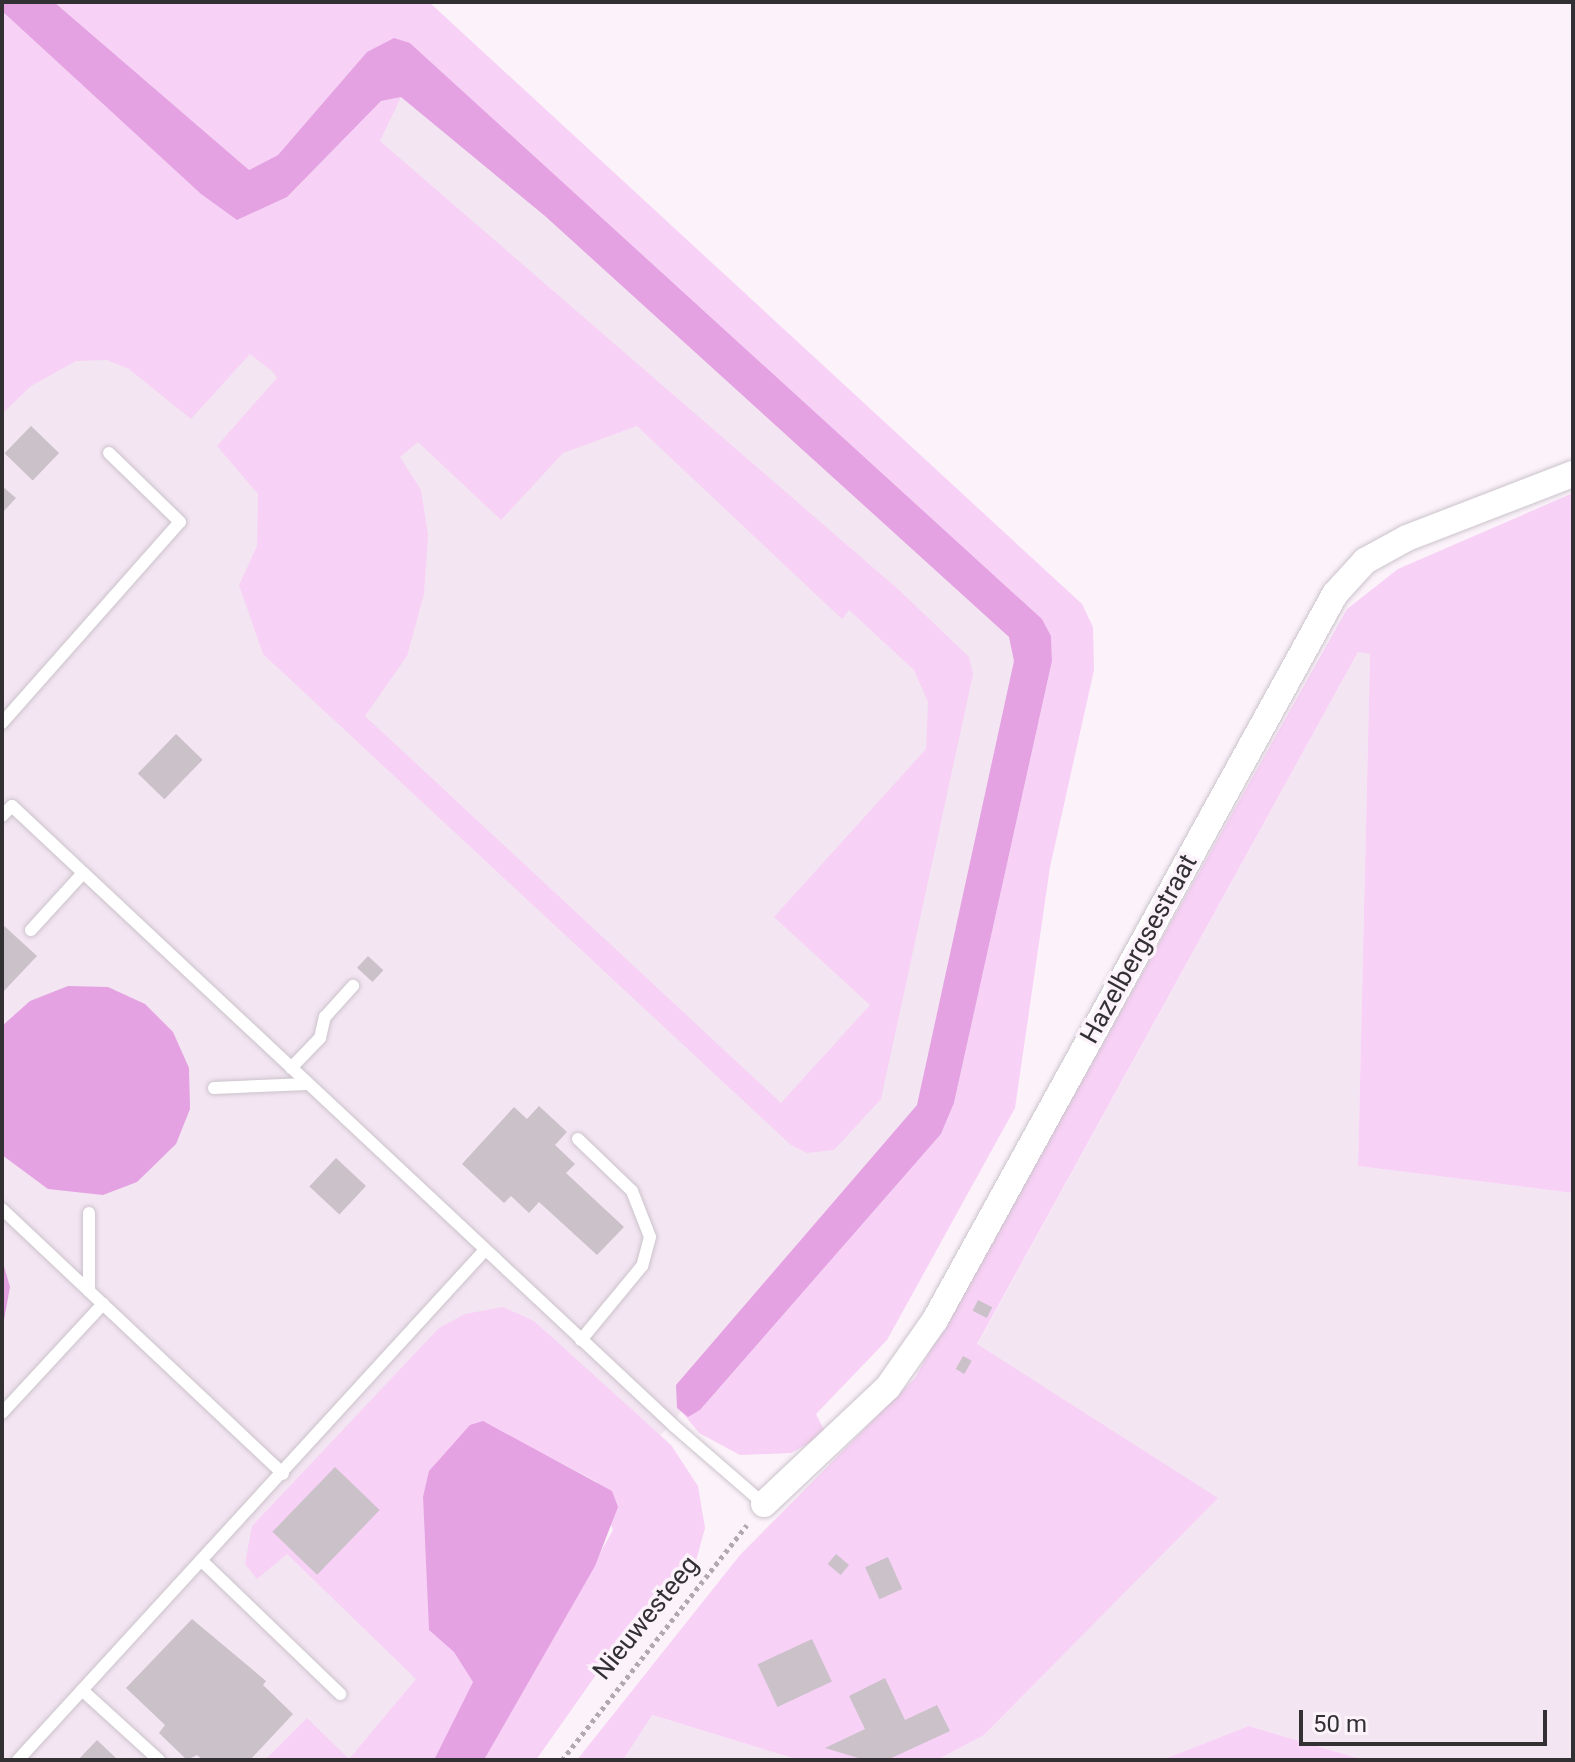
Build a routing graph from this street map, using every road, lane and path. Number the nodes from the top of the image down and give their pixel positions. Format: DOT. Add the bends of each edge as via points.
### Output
graph roads {
  1 [pos="109,453"];
  2 [pos="1573,474"];
  3 [pos="2,723"];
  4 [pos="2,796"];
  5 [pos="12,806"];
  6 [pos="2,816"];
  7 [pos="83,873"];
  8 [pos="31,930"];
  9 [pos="353,986"];
  10 [pos="291,1068"];
  11 [pos="307,1084"];
  12 [pos="214,1088"];
  13 [pos="578,1139"];
  14 [pos="2,1209"];
  15 [pos="89,1213"];
  16 [pos="485,1250"];
  17 [pos="89,1291"];
  18 [pos="103,1304"];
  19 [pos="581,1340"];
  20 [pos="2,1413"];
  21 [pos="283,1474"];
  22 [pos="764,1504"];
  23 [pos="202,1561"];
  24 [pos="82,1690"];
  25 [pos="340,1694"];
  26 [pos="18,1760"];
  27 [pos="159,1760"];
  28 [pos="562,1760"];
  1 -- 3 [label="lane" via="180,522"];
  2 -- 22 [label="street, Hazelbergsestraat" via="1407,538 1365,561 1335,594 935,1320 888,1387"];
  4 -- 5 [label="lane"];
  5 -- 6 [label="lane"];
  5 -- 7 [label="lane"];
  7 -- 8 [label="lane"];
  7 -- 10 [label="lane"];
  9 -- 10 [label="lane" via="325,1017 320,1038"];
  10 -- 11 [label="lane"];
  11 -- 12 [label="lane"];
  11 -- 16 [label="lane"];
  13 -- 19 [label="lane" via="632,1191 650,1237 642,1266"];
  14 -- 17 [label="lane"];
  15 -- 17 [label="lane"];
  16 -- 19 [label="lane"];
  16 -- 21 [label="lane"];
  17 -- 18 [label="lane"];
  18 -- 20 [label="lane"];
  18 -- 21 [label="lane"];
  19 -- 22 [label="lane"];
  21 -- 23 [label="lane"];
  22 -- 28 [label="path, Nieuwesteeg"];
  23 -- 24 [label="lane"];
  23 -- 25 [label="lane"];
  24 -- 26 [label="lane"];
  24 -- 27 [label="lane"];
}
